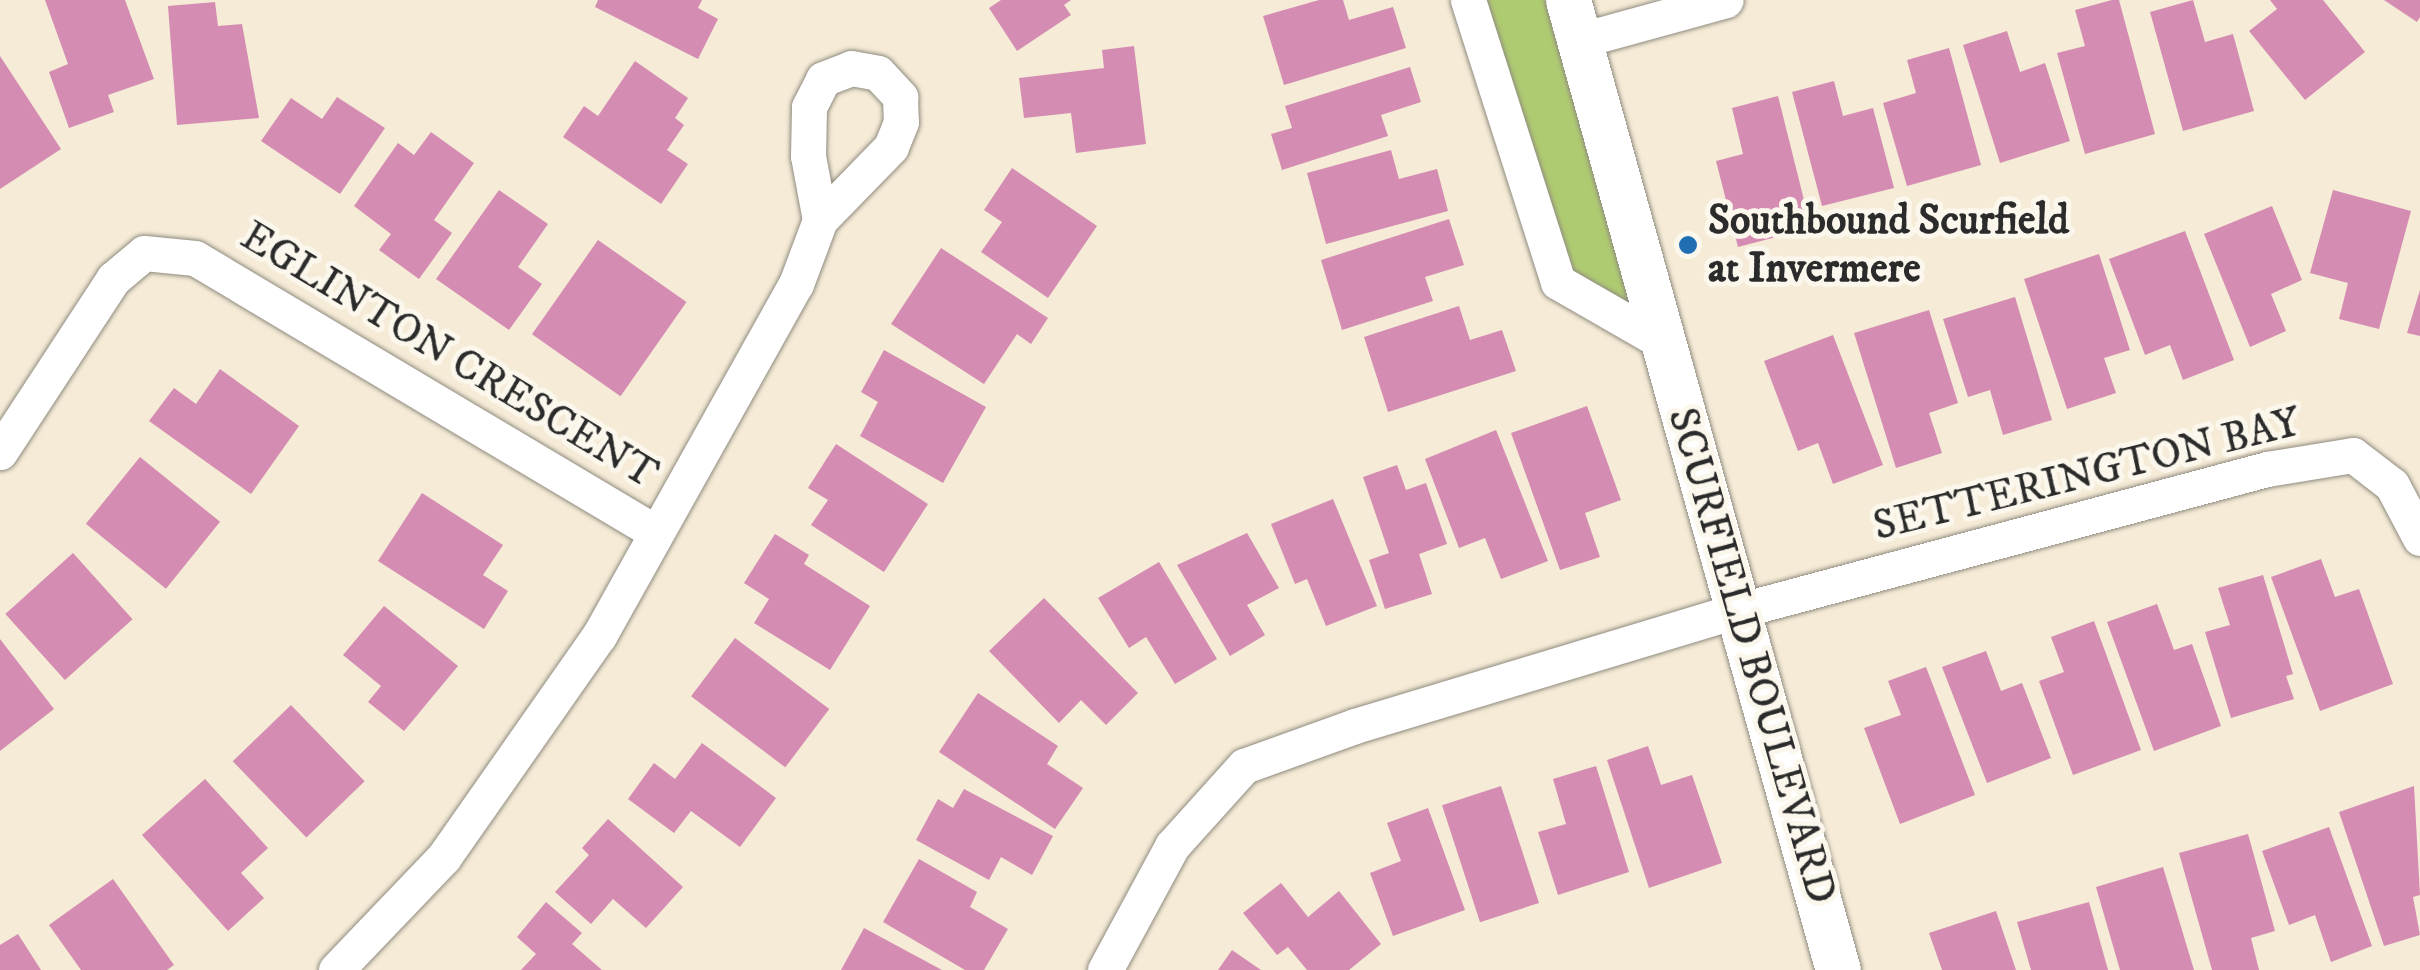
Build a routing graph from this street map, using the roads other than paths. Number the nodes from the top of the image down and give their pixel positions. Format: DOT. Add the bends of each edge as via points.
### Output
graph roads {
  1 [pos="1468,0"];
  2 [pos="1726,0"];
  3 [pos="1574,20"];
  4 [pos="820,220"];
  5 [pos="1664,343"];
  6 [pos="0,452"];
  7 [pos="655,532"];
  8 [pos="2420,538"];
  9 [pos="1737,611"];
  10 [pos="336,970"];
  11 [pos="1105,970"];
  12 [pos="1838,970"];
  1 -- 5 [label="street" via="1558,282"];
  2 -- 3 [label="street"];
  3 -- 5 [label="street, SCURFIELD BOULEVARD"];
  4 -- 7 [label="street" via="796,284"];
  5 -- 9 [label="street, SCURFIELD BOULEVARD"];
  6 -- 7 [label="street, EGLINTON CRESCENT" via="113,279 144,253 195,258"];
  7 -- 10 [label="street" via="599,636 512,767 444,857"];
  8 -- 9 [label="street, SETTERINGTON BAY" via="2392,485 2354,455 2267,468"];
  9 -- 11 [label="street, SETTERINGTON BAY" via="1244,766 1172,846"];
  9 -- 12 [label="street, SCURFIELD BOULEVARD"];
}
